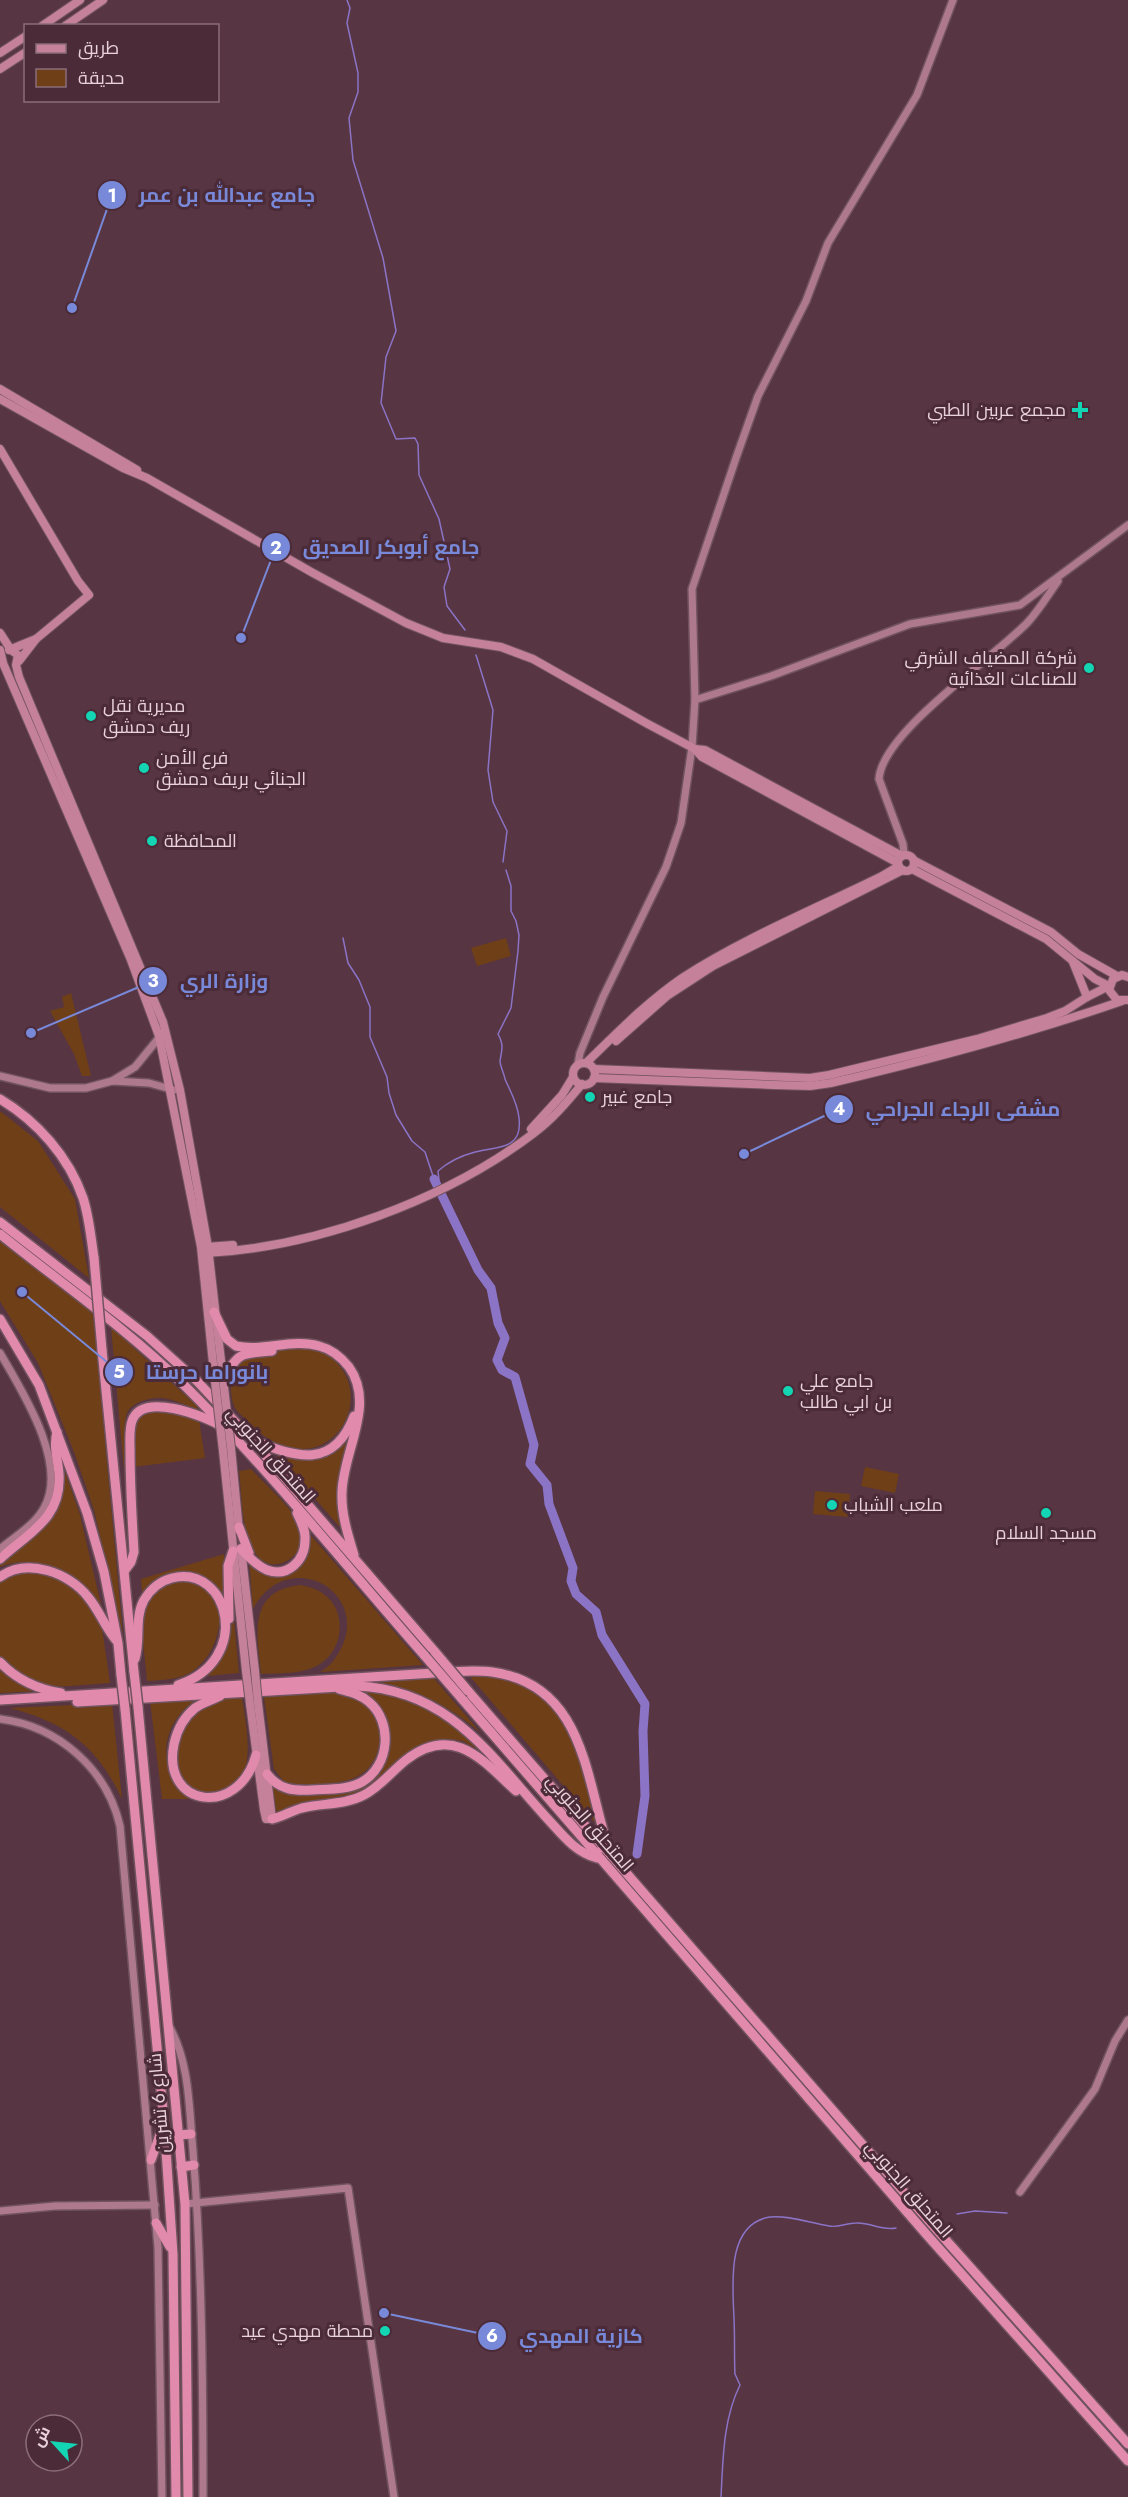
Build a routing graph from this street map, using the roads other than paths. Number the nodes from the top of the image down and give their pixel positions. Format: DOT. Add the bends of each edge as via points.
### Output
graph roads {
  1 [pos="80,0"];
  2 [pos="103,0"];
  3 [pos="953,0"];
  4 [pos="44,24"];
  5 [pos="68,24"];
  6 [pos="24,37"];
  7 [pos="24,53"];
  8 [pos="0,54"];
  9 [pos="0,69"];
  10 [pos="0,389"];
  11 [pos="0,399"];
  12 [pos="0,449"];
  13 [pos="147,478"];
  14 [pos="1128,525"];
  15 [pos="1063,574"];
  16 [pos="0,633"];
  17 [pos="36,639"];
  18 [pos="11,650"];
  19 [pos="1,652"];
  20 [pos="17,664"];
  21 [pos="6,666"];
  22 [pos="695,700"];
  23 [pos="694,748"];
  24 [pos="904,863"];
  25 [pos="1073,961"];
  26 [pos="1117,976"];
  27 [pos="1128,977"];
  28 [pos="1109,986"];
  29 [pos="1087,997"];
  30 [pos="1126,1000"];
  31 [pos="162,1034"];
  32 [pos="589,1068"];
  33 [pos="0,1076"];
  34 [pos="573,1077"];
  35 [pos="112,1081"];
  36 [pos="582,1084"];
  37 [pos="180,1090"];
  38 [pos="170,1091"];
  39 [pos="0,1100"];
  40 [pos="448,1184"];
  41 [pos="198,1204"];
  42 [pos="0,1222"];
  43 [pos="0,1234"];
  44 [pos="205,1250"];
  45 [pos="214,1312"];
  46 [pos="0,1320"];
  47 [pos="214,1335"];
  48 [pos="0,1353"];
  49 [pos="219,1376"];
  50 [pos="357,1414"];
  51 [pos="57,1429"];
  52 [pos="231,1433"];
  53 [pos="252,1440"];
  54 [pos="227,1449"];
  55 [pos="294,1505"];
  56 [pos="239,1527"];
  57 [pos="0,1549"];
  58 [pos="237,1550"];
  59 [pos="0,1559"];
  60 [pos="253,1560"];
  61 [pos="356,1560"];
  62 [pos="125,1570"];
  63 [pos="0,1577"];
  64 [pos="227,1630"];
  65 [pos="118,1643"];
  66 [pos="0,1662"];
  67 [pos="134,1668"];
  68 [pos="334,1687"];
  69 [pos="165,1689"];
  70 [pos="225,1694"];
  71 [pos="84,1695"];
  72 [pos="0,1700"];
  73 [pos="254,1704"];
  74 [pos="0,1706"];
  75 [pos="0,1719"];
  76 [pos="256,1755"];
  77 [pos="267,1774"];
  78 [pos="536,1805"];
  79 [pos="272,1819"];
  80 [pos="603,1847"];
  81 [pos="597,1856"];
  82 [pos="1128,2020"];
  83 [pos="168,2024"];
  84 [pos="164,2121"];
  85 [pos="191,2134"];
  86 [pos="178,2135"];
  87 [pos="151,2160"];
  88 [pos="194,2165"];
  89 [pos="181,2167"];
  90 [pos="1020,2192"];
  91 [pos="197,2203"];
  92 [pos="185,2204"];
  93 [pos="155,2205"];
  94 [pos="0,2211"];
  95 [pos="156,2223"];
  96 [pos="173,2254"];
  97 [pos="1128,2444"];
  98 [pos="1128,2461"];
  99 [pos="162,2497"];
  100 [pos="176,2497"];
  101 [pos="188,2497"];
  102 [pos="203,2497"];
  103 [pos="394,2497"];
  1 -- 4 [label="main road"];
  2 -- 5 [label="main road"];
  3 -- 22 [label="street" via="916,95 835,229 806,301 758,396 692,589"];
  6 -- 8 [label="main road"];
  7 -- 9 [label="main road"];
  10 -- 13 [label="main road"];
  11 -- 13 [label="main road"];
  12 -- 17 [label="main road" via="89,595"];
  13 -- 23 [label="main road" via="406,623 443,638 501,647 533,659"];
  14 -- 15 [label="street"];
  15 -- 22 [label="street" via="1020,606 910,624"];
  15 -- 24 [label="street" via="1029,621 924,714 879,769 879,779 903,844"];
  16 -- 18 [label="main road"];
  17 -- 18 [label="main road"];
  17 -- 20 [label="main road"];
  18 -- 19 [label="main road"];
  18 -- 20 [label="main road" via="18,655"];
  19 -- 21 [label="main road"];
  20 -- 21 [label="main road"];
  20 -- 31 [label="main road"];
  21 -- 31 [label="main road"];
  22 -- 23 [label="street"];
  23 -- 24 [label="main road" via="705,750"];
  23 -- 32 [label="street" via="676,842 580,1053"];
  24 -- 25 [label="main road" via="1046,939"];
  24 -- 26 [label="main road" via="1051,932 1078,954"];
  24 -- 32 [label="main road" via="681,979 647,1005"];
  25 -- 28 [label="main road"];
  25 -- 29 [label="main road"];
  26 -- 27 [label="main road"];
  26 -- 28 [label="main road"];
  28 -- 29 [label="main road"];
  28 -- 30 [label="main road" via="1113,998"];
  29 -- 32 [label="main road" via="1065,1011 1022,1026 810,1078"];
  30 -- 32 [label="main road" via="998,1041 831,1083 792,1086"];
  31 -- 35 [label="street" via="135,1066"];
  31 -- 37 [label="main road"];
  31 -- 38 [label="main road"];
  32 -- 34 [label="main road" via="575,1068"];
  32 -- 36 [label="main road" via="588,1084"];
  33 -- 35 [label="street" via="50,1088 86,1088"];
  34 -- 36 [label="main road"];
  34 -- 40 [label="main road" via="533,1128"];
  35 -- 38 [label="street" via="149,1083"];
  36 -- 40 [label="main road" via="535,1132 501,1156"];
  37 -- 38 [label="street"];
  37 -- 41 [label="main road"];
  38 -- 41 [label="main road"];
  39 -- 62 [label="highway, شارع 6 تشرين, bridge" via="18,1110 39,1130 65,1162 83,1198 94,1258"];
  40 -- 44 [label="main road" via="385,1212 321,1231"];
  41 -- 44 [label="main road"];
  42 -- 53 [label="highway, المتحلق الجنوبي" via="147,1336 197,1381"];
  43 -- 52 [label="highway, المتحلق الجنوبي" via="152,1356"];
  44 -- 45 [label="main road"];
  44 -- 47 [label="main road"];
  45 -- 47 [label="main road"];
  45 -- 50 [label="highway" via="227,1340 236,1346 299,1343 336,1354 355,1377 359,1392"];
  46 -- 51 [label="highway, شارع 6 تشرين" via="39,1385"];
  47 -- 49 [label="main road"];
  48 -- 57 [label="street" via="36,1420 51,1464 52,1482 40,1515"];
  49 -- 50 [label="highway" via="242,1355 318,1351 347,1373 355,1393"];
  49 -- 54 [label="main road, bridge"];
  50 -- 53 [label="highway" via="342,1439 320,1454 296,1456"];
  50 -- 61 [label="highway" via="342,1491 343,1515"];
  51 -- 59 [label="highway" via="59,1483 55,1502 38,1529"];
  51 -- 65 [label="highway, شارع 6 تشرين" via="104,1572"];
  52 -- 55 [label="highway, المتحلق الجنوبي"];
  52 -- 62 [label="highway" via="203,1418 166,1407 152,1407 134,1416 130,1449 134,1552"];
  53 -- 61 [label="highway, المتحلق الجنوبي"];
  54 -- 56 [label="main road"];
  54 -- 58 [label="main road"];
  55 -- 60 [label="highway" via="306,1541 299,1562 276,1572"];
  55 -- 81 [label="highway, المتحلق الجنوبي, bridge"];
  56 -- 58 [label="main road"];
  56 -- 60 [label="highway"];
  58 -- 60 [label="highway"];
  58 -- 64 [label="highway" via="228,1566"];
  58 -- 73 [label="main road, bridge"];
  61 -- 80 [label="highway, المتحلق الجنوبي, bridge"];
  62 -- 67 [label="highway, شارع 6 تشرين"];
  63 -- 65 [label="highway" via="31,1568 65,1577 90,1599"];
  64 -- 67 [label="highway" via="222,1606 208,1586 186,1577 171,1579 156,1586 142,1604"];
  64 -- 69 [label="highway" via="222,1647 207,1669 192,1680"];
  65 -- 84 [label="highway, شارع 6 تشرين, bridge"];
  66 -- 71 [label="highway" via="31,1685"];
  67 -- 83 [label="highway, شارع 6 تشرين, bridge"];
  68 -- 70 [label="highway"];
  68 -- 77 [label="highway" via="363,1697 382,1719 384,1749 374,1771 348,1787 297,1791 278,1785"];
  68 -- 78 [label="highway" via="390,1690 442,1711 478,1739"];
  69 -- 71 [label="highway"];
  69 -- 80 [label="highway" via="475,1671 519,1680 547,1697 571,1726 583,1753 605,1837"];
  70 -- 74 [label="highway"];
  70 -- 76 [label="highway" via="195,1708 183,1722 173,1747 177,1776 188,1791 206,1798 225,1796 250,1772"];
  71 -- 72 [label="highway"];
  73 -- 76 [label="main road"];
  73 -- 77 [label="main road"];
  75 -- 87 [label="street" via="41,1729 69,1747 97,1776 116,1812 122,1834"];
  76 -- 79 [label="main road" via="265,1816"];
  77 -- 79 [label="main road"];
  78 -- 79 [label="highway" via="477,1755 446,1745 413,1755 359,1797 301,1808"];
  78 -- 81 [label="highway" via="571,1845"];
  80 -- 81 [label="highway"];
  80 -- 97 [label="highway, المتحلق الجنوبي"];
  81 -- 98 [label="highway, المتحلق الجنوبي"];
  82 -- 90 [label="street" via="1095,2089"];
  83 -- 85 [label="street" via="183,2060"];
  83 -- 86 [label="highway, شارع 6 تشرين"];
  84 -- 87 [label="highway"];
  84 -- 96 [label="highway, شارع 6 تشرين"];
  85 -- 86 [label="highway"];
  85 -- 88 [label="street"];
  86 -- 89 [label="highway, شارع 6 تشرين"];
  87 -- 93 [label="street"];
  88 -- 89 [label="highway"];
  88 -- 91 [label="street"];
  89 -- 92 [label="highway, شارع 6 تشرين"];
  91 -- 92 [label="street"];
  91 -- 102 [label="street"];
  91 -- 103 [label="street" via="348,2188"];
  92 -- 101 [label="highway, شارع 6 تشرين"];
  93 -- 94 [label="street"];
  93 -- 95 [label="street"];
  95 -- 96 [label="highway"];
  95 -- 99 [label="street"];
  96 -- 100 [label="highway, شارع 6 تشرين"];
}
